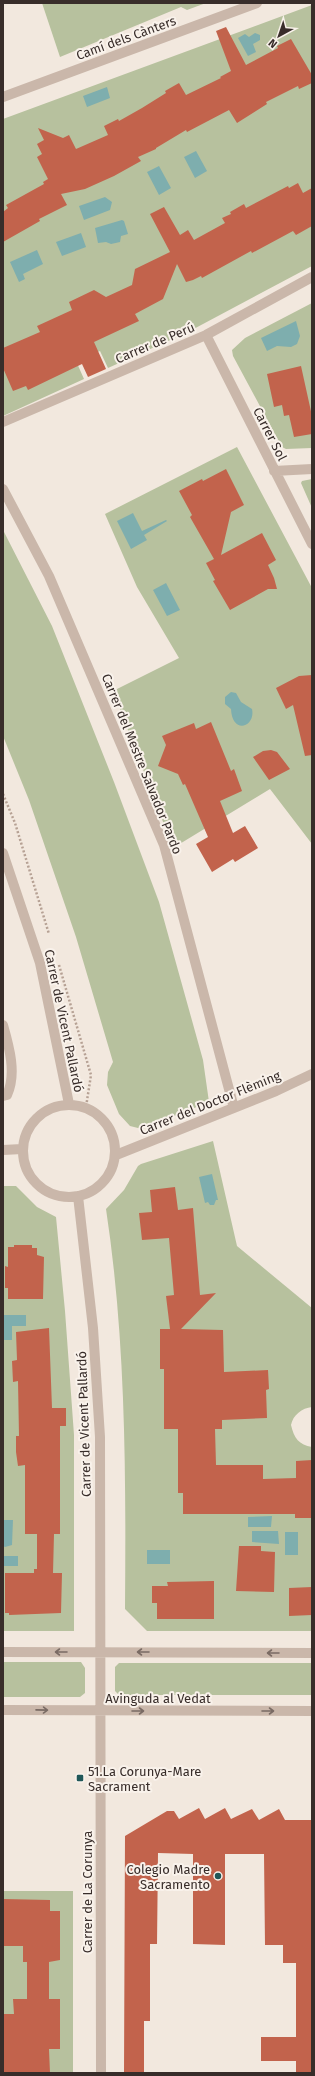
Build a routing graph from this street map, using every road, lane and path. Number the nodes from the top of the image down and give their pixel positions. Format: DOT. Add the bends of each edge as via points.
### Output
graph roads {
  1 [pos="257,3"];
  2 [pos="3,97"];
  3 [pos="312,277"];
  4 [pos="206,335"];
  5 [pos="3,422"];
  6 [pos="312,469"];
  7 [pos="274,471"];
  8 [pos="3,489"];
  9 [pos="312,544"];
  10 [pos="3,853"];
  11 [pos="3,1024"];
  12 [pos="6,1045"];
  13 [pos="92,1074"];
  14 [pos="312,1074"];
  15 [pos="3,1096"];
  16 [pos="69,1104"];
  17 [pos="86,1108"];
  18 [pos="234,1108"];
  19 [pos="22,1149"];
  20 [pos="3,1150"];
  21 [pos="116,1155"];
  22 [pos="78,1196"];
  23 [pos="3,1652"];
  24 [pos="100,1652"];
  25 [pos="312,1653"];
  26 [pos="3,1710"];
  27 [pos="99,1711"];
  28 [pos="312,1711"];
  29 [pos="101,2073"];
  1 -- 2 [label="street, Camí dels Cànters"];
  3 -- 4 [label="street, Carrer de Perú"];
  4 -- 5 [label="street, Carrer de Perú"];
  4 -- 7 [label="street, Carrer Sol"];
  6 -- 7 [label="street"];
  7 -- 9 [label="street, Carrer Sol"];
  8 -- 18 [label="street, Carrer del Mestre Salvador Pardo" via="49,576 164,845"];
  10 -- 16 [label="street, Carrer de Vicent Pallardó" via="40,964"];
  11 -- 12 [label="street"];
  12 -- 15 [label="street" via="12,1085 8,1095"];
  13 -- 17 [label="path"];
  14 -- 18 [label="street, Carrer del Doctor Flèming"];
  16 -- 17 [label="street"];
  16 -- 19 [label="street" via="53,1107 39,1115 28,1128"];
  17 -- 21 [label="street" via="96,1112 111,1130"];
  18 -- 21 [label="street, Carrer del Doctor Flèming"];
  19 -- 20 [label="street"];
  19 -- 22 [label="street" via="25,1165 32,1180 39,1187 53,1195 71,1198"];
  21 -- 22 [label="street" via="110,1175 104,1182 91,1192"];
  22 -- 24 [label="street, Carrer de Vicent Pallardó" via="93,1328 100,1437"];
  24 -- 23 [label="street, one-way"];
  25 -- 24 [label="street, one-way"];
  24 -- 27 [label="street, Carrer de Vicent Pallardó"];
  26 -- 27 [label="street, Avinguda al Vedat, one-way"];
  27 -- 28 [label="street, Avinguda al Vedat, one-way"];
  27 -- 29 [label="street, Carrer de La Corunya"];
}
